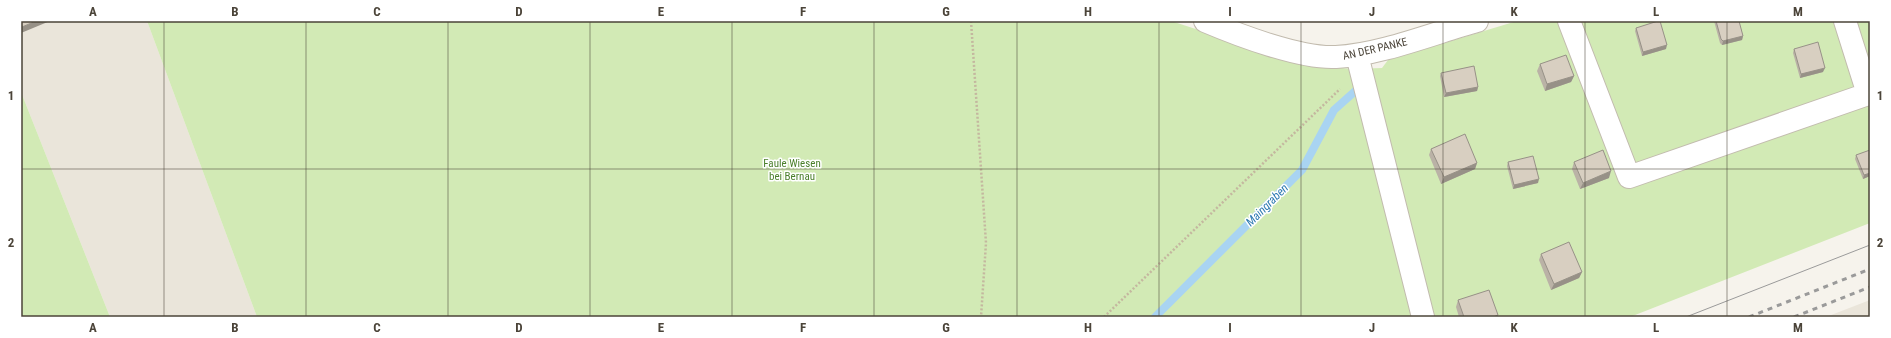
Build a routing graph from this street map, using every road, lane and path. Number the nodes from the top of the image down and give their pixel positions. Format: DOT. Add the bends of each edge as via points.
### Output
graph roads {
  1 [pos="971,21"];
  2 [pos="1205,21"];
  3 [pos="1477,21"];
  4 [pos="1569,21"];
  5 [pos="1845,21"];
  6 [pos="1359,62"];
  7 [pos="981,317"];
  8 [pos="1104,317"];
  9 [pos="1423,317"];
  1 -- 7 [label="path" via="986,243"];
  2 -- 6 [label="street, AN DER PANKE" via="1301,54"];
  3 -- 6 [label="street, AN DER PANKE"];
  4 -- 5 [label="street" via="1630,177 1868,94"];
  6 -- 8 [label="path"];
  6 -- 9 [label="street"];
}
